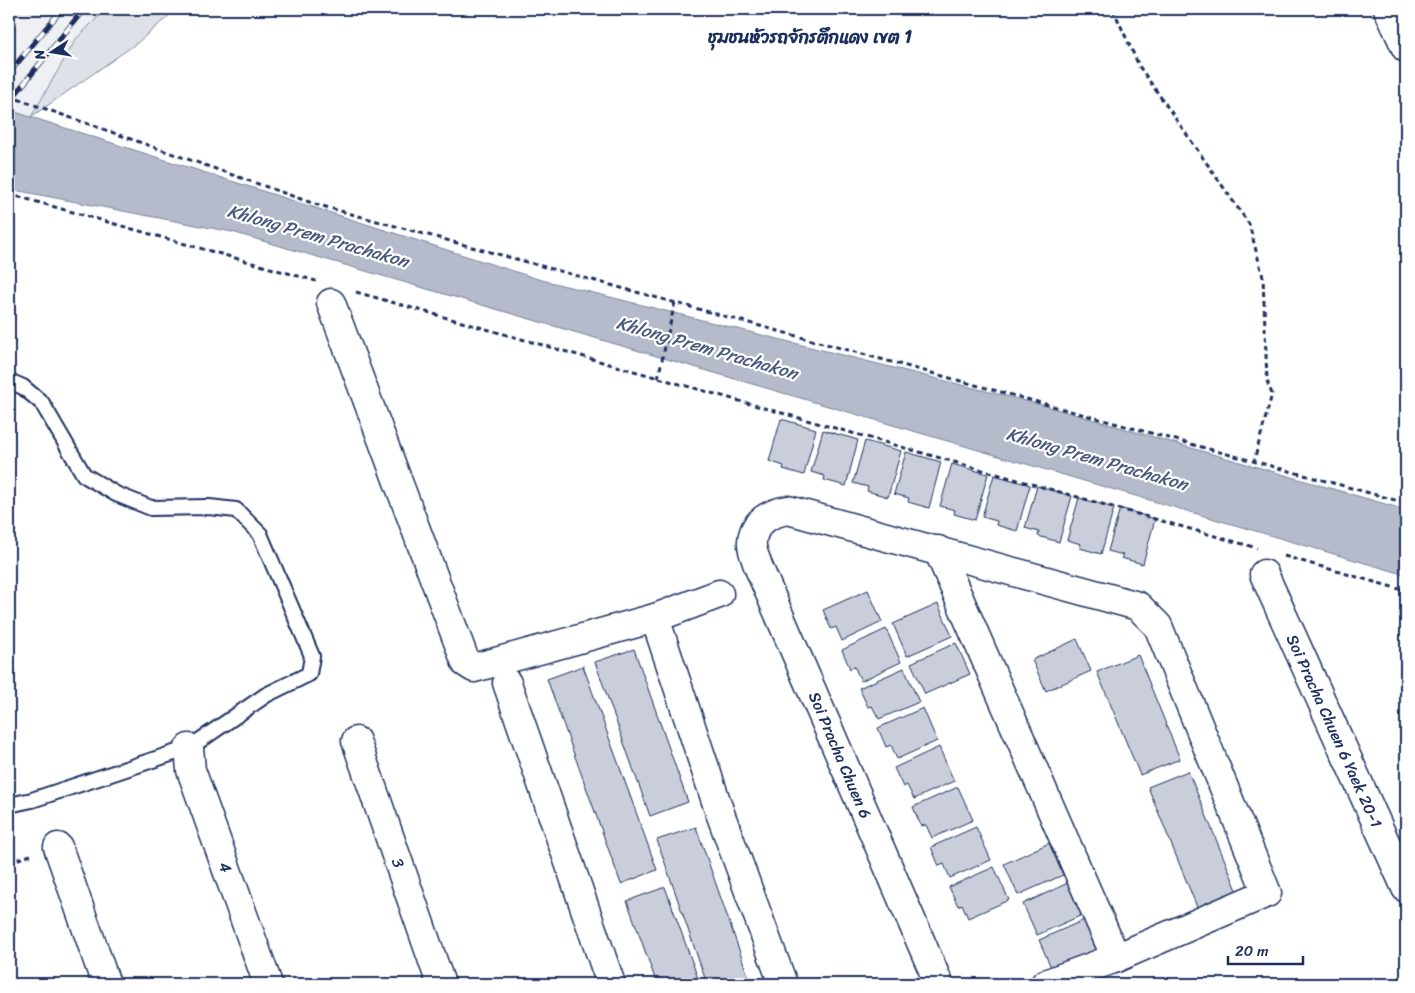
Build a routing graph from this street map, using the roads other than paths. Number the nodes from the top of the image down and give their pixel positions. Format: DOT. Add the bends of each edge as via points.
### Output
graph roads {
  1 [pos="1388,9"];
  2 [pos="1406,48"];
  3 [pos="332,291"];
  4 [pos="9,381"];
  5 [pos="938,550"];
  6 [pos="1268,559"];
  7 [pos="719,594"];
  8 [pos="655,618"];
  9 [pos="507,683"];
  10 [pos="356,741"];
  11 [pos="189,748"];
  12 [pos="9,805"];
  13 [pos="58,847"];
  14 [pos="1406,888"];
  15 [pos="1116,958"];
  16 [pos="106,984"];
  17 [pos="268,984"];
  18 [pos="440,984"];
  19 [pos="611,984"];
  20 [pos="783,984"];
  21 [pos="939,984"];
  22 [pos="1045,984"];
  1 -- 2 [label="street"];
  3 -- 8 [label="street" via="466,663 474,668"];
  4 -- 11 [label="lane" via="23,386 42,403 84,475 116,494 151,508 236,510 260,534 312,656 309,674 266,695"];
  5 -- 15 [label="street"];
  5 -- 15 [label="street" via="1138,606 1158,626 1267,893"];
  5 -- 21 [label="street, Soi Pracha Chuen 6" via="788,510 770,514 758,524 751,543 758,566"];
  6 -- 14 [label="street, Soi Pracha Chuen 6 Yaek 20-1"];
  7 -- 8 [label="street"];
  8 -- 20 [label="street" via="720,813"];
  9 -- 19 [label="street"];
  10 -- 18 [label="street, 3"];
  11 -- 12 [label="lane"];
  11 -- 17 [label="street, 4" via="191,770"];
  13 -- 16 [label="street"];
  15 -- 22 [label="street"];
}
